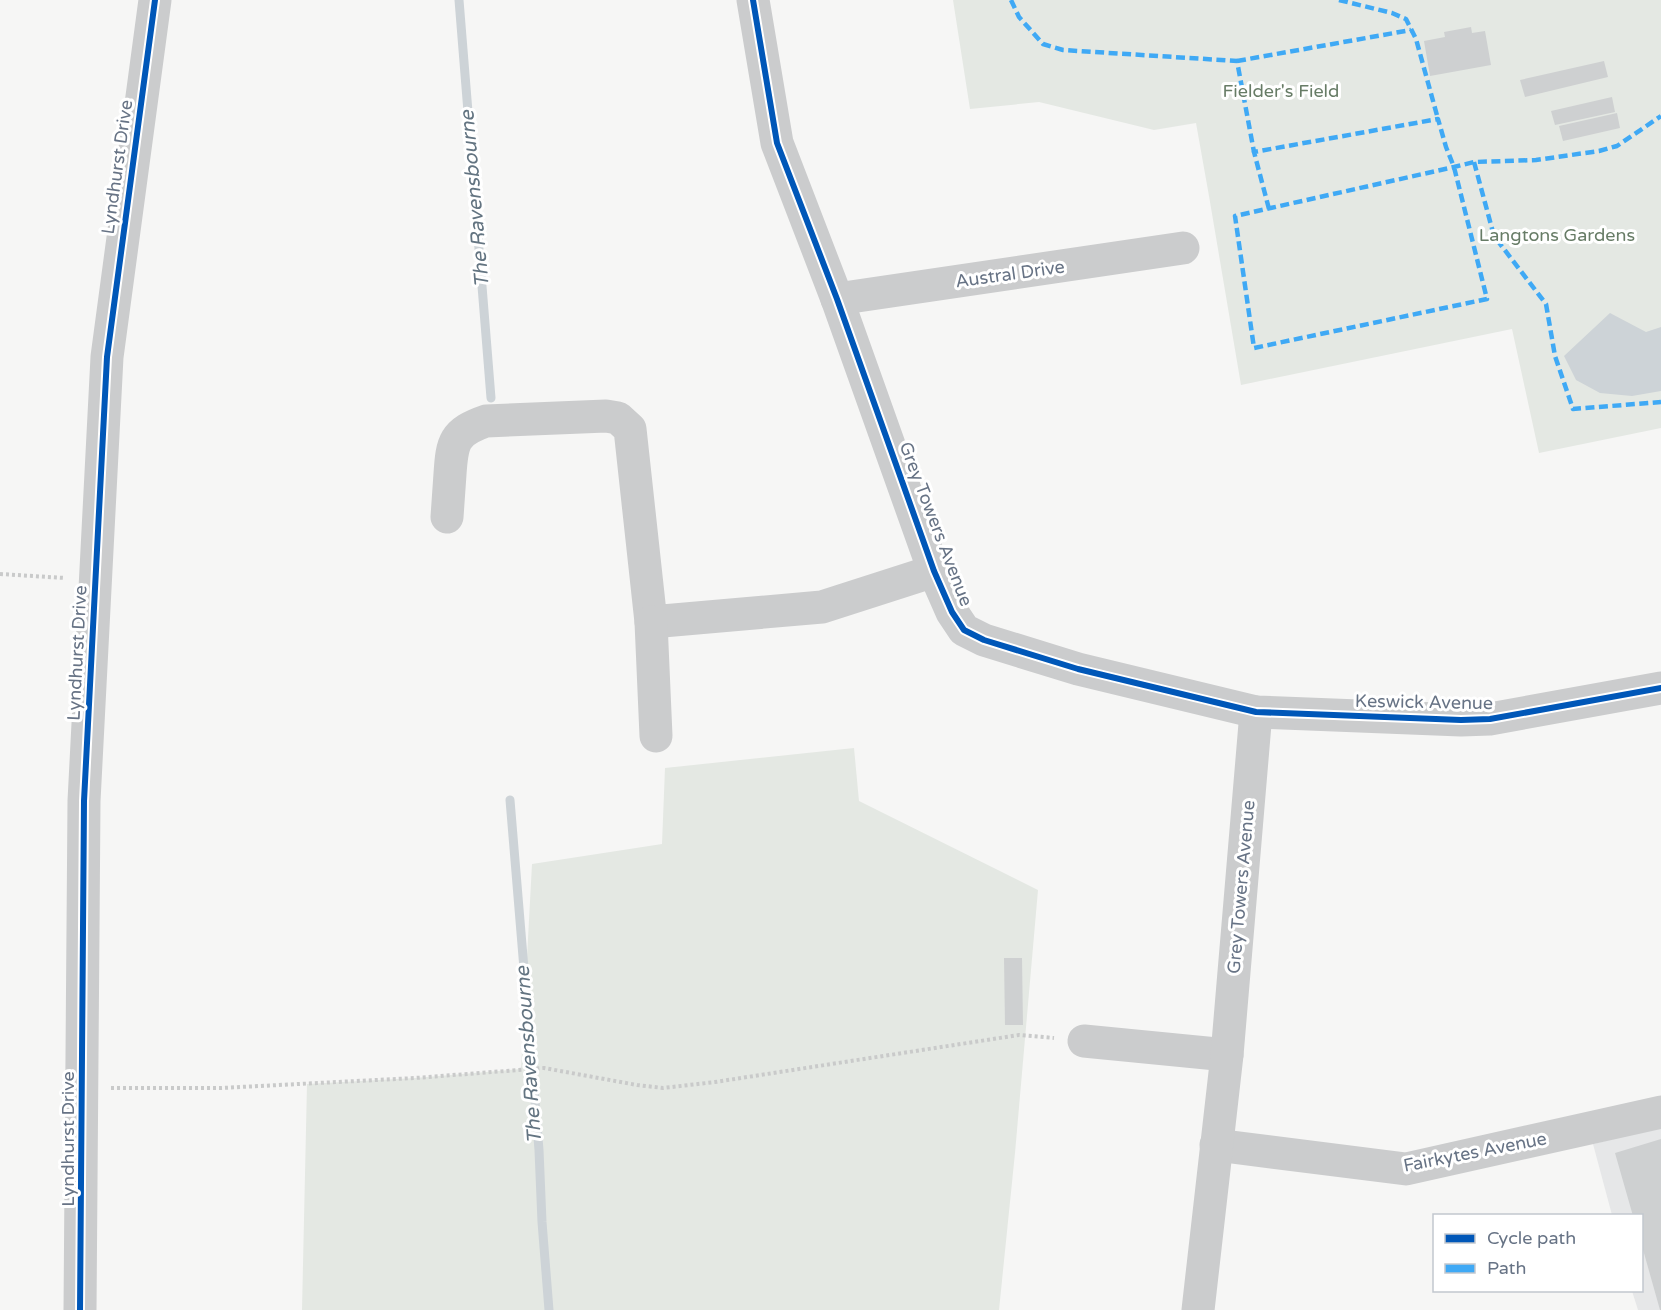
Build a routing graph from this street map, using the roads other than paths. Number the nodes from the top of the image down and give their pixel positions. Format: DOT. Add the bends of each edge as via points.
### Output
graph roads {
  1 [pos="155,0"];
  2 [pos="753,0"];
  3 [pos="1183,248"];
  4 [pos="837,299"];
  5 [pos="447,517"];
  6 [pos="934,571"];
  7 [pos="651,622"];
  8 [pos="1661,688"];
  9 [pos="1256,712"];
  10 [pos="656,736"];
  11 [pos="1084,1041"];
  12 [pos="1227,1055"];
  13 [pos="1661,1112"];
  14 [pos="1216,1145"];
  15 [pos="80,1310"];
  16 [pos="1198,1310"];
  1 -- 15 [label="street, Lyndhurst Drive" via="107,357 84,801"];
  2 -- 4 [label="street, Grey Towers Avenue" via="777,143"];
  3 -- 4 [label="street, Austral Drive"];
  4 -- 6 [label="street, Grey Towers Avenue"];
  5 -- 7 [label="street" via="452,449 470,427 486,421 618,418 630,429"];
  6 -- 7 [label="street" via="822,608"];
  6 -- 9 [label="street, Grey Towers Avenue" via="964,630 984,640 1078,669"];
  7 -- 10 [label="street"];
  8 -- 9 [label="street, Keswick Avenue" via="1490,719"];
  9 -- 12 [label="street, Grey Towers Avenue"];
  11 -- 12 [label="street"];
  12 -- 14 [label="street, Grey Towers Avenue"];
  13 -- 14 [label="street, Fairkytes Avenue" via="1406,1169"];
  14 -- 16 [label="street, Grey Towers Avenue"];
}
